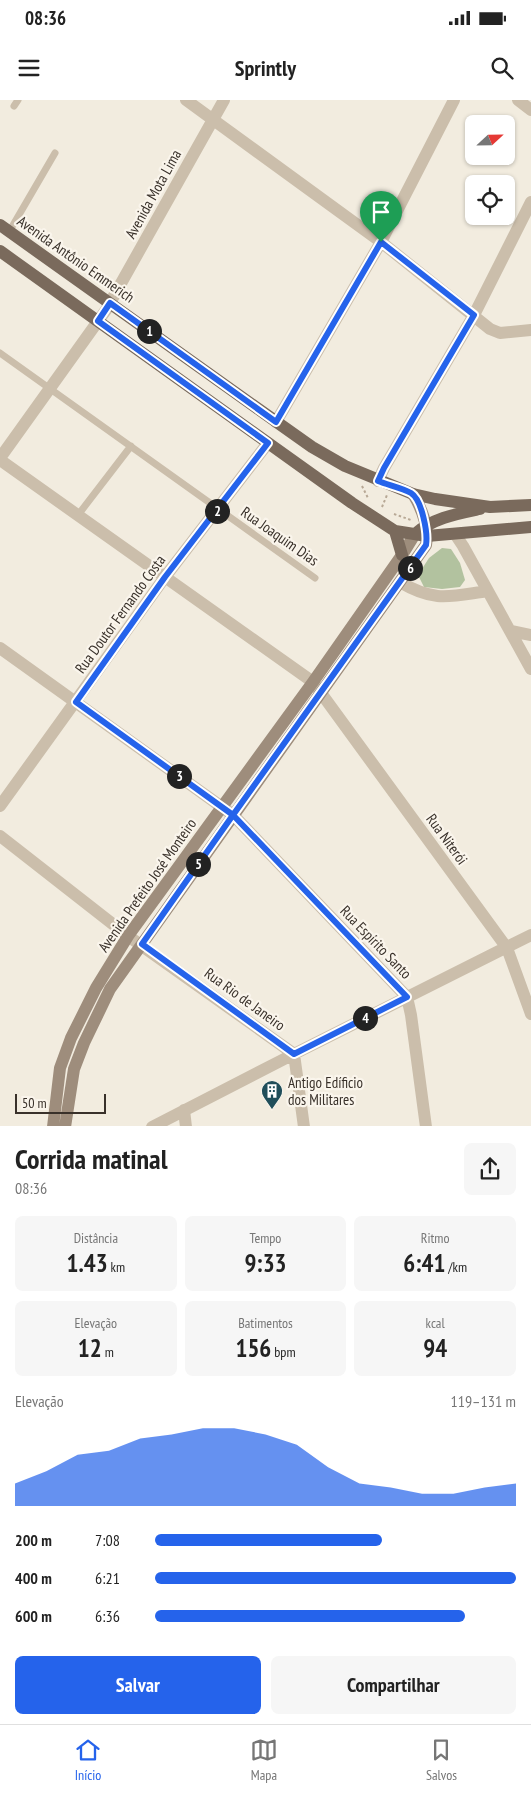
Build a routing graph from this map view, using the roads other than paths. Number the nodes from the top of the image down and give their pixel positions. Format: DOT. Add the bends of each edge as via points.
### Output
graph roads {
  1 [pos="186,100"];
  2 [pos="224,100"];
  3 [pos="454,100"];
  4 [pos="518,100"];
  5 [pos="531,110"];
  6 [pos="214,120"];
  7 [pos="55,153"];
  8 [pos="531,202"];
  9 [pos="4,228"];
  10 [pos="381,242"];
  11 [pos="0,251"];
  12 [pos="110,303"];
  13 [pos="474,315"];
  14 [pos="98,321"];
  15 [pos="531,330"];
  16 [pos="0,353"];
  17 [pos="50,388"];
  18 [pos="276,422"];
  19 [pos="268,443"];
  20 [pos="131,446"];
  21 [pos="0,459"];
  22 [pos="378,481"];
  23 [pos="413,494"];
  24 [pos="531,505"];
  25 [pos="490,507"];
  26 [pos="219,509"];
  27 [pos="78,515"];
  28 [pos="449,516"];
  29 [pos="531,527"];
  30 [pos="395,530"];
  31 [pos="422,532"];
  32 [pos="455,534"];
  33 [pos="402,555"];
  34 [pos="165,577"];
  35 [pos="315,578"];
  36 [pos="400,582"];
  37 [pos="488,590"];
  38 [pos="511,631"];
  39 [pos="531,635"];
  40 [pos="0,648"];
  41 [pos="531,669"];
  42 [pos="313,682"];
  43 [pos="321,692"];
  44 [pos="76,702"];
  45 [pos="0,806"];
  46 [pos="228,811"];
  47 [pos="0,836"];
  48 [pos="531,935"];
  49 [pos="128,936"];
  50 [pos="142,944"];
  51 [pos="506,948"];
  52 [pos="407,997"];
  53 [pos="531,1014"];
  54 [pos="294,1054"];
  55 [pos="184,1110"];
  56 [pos="53,1126"];
  57 [pos="65,1126"];
  58 [pos="152,1126"];
  59 [pos="186,1126"];
  60 [pos="304,1126"];
  61 [pos="426,1126"];
  1 -- 6 [label="street"];
  2 -- 6 [label="street, Avenida Mota Lima"];
  3 -- 10 [label="street"];
  4 -- 5 [label="street"];
  6 -- 10 [label="street"];
  6 -- 12 [label="street, Avenida Mota Lima"];
  7 -- 9 [label="lane"];
  8 -- 13 [label="street"];
  9 -- 12 [label="main road, Avenida Antônio Emmerich"];
  10 -- 13 [label="street"];
  10 -- 18 [label="street"];
  11 -- 14 [label="main road"];
  12 -- 14 [label="street, Avenida Mota Lima"];
  12 -- 18 [label="main road, Avenida Antônio Emmerich"];
  13 -- 15 [label="street" via="500,333"];
  13 -- 22 [label="street"];
  14 -- 17 [label="street, Avenida Mota Lima"];
  14 -- 19 [label="main road"];
  16 -- 17 [label="lane, Rua Joaquim Dias"];
  17 -- 20 [label="lane, Rua Joaquim Dias"];
  17 -- 21 [label="street, Avenida Mota Lima"];
  18 -- 22 [label="main road, Avenida Antônio Emmerich" via="331,458"];
  19 -- 26 [label="street, Rua Doutor Fernando Costa"];
  19 -- 30 [label="main road" via="377,521"];
  20 -- 26 [label="lane, Rua Joaquim Dias"];
  20 -- 27 [label="lane"];
  21 -- 27 [label="street, Rua Niterói"];
  22 -- 23 [label="main road, Avenida Antônio Emmerich"];
  23 -- 25 [label="main road, Avenida Antônio Emmerich"];
  23 -- 31 [label="main road" via="420,508"];
  24 -- 25 [label="main road, Avenida Antônio Emmerich"];
  25 -- 28 [label="main road"];
  26 -- 34 [label="street, Rua Doutor Fernando Costa"];
  26 -- 35 [label="lane, Rua Joaquim Dias"];
  27 -- 34 [label="street, Rua Niterói"];
  28 -- 31 [label="main road"];
  28 -- 32 [label="main road" via="448,525"];
  29 -- 32 [label="main road"];
  30 -- 31 [label="main road"];
  30 -- 33 [label="main road"];
  31 -- 32 [label="main road"];
  31 -- 33 [label="main road, Avenida Prefeito José Monteiro"];
  31 -- 36 [label="main road, Avenida Prefeito José Monteiro" via="426,545"];
  32 -- 37 [label="street"];
  33 -- 42 [label="main road, Avenida Prefeito José Monteiro"];
  34 -- 42 [label="street, Rua Niterói"];
  34 -- 44 [label="street, Rua Doutor Fernando Costa"];
  36 -- 37 [label="street" via="422,594 438,597"];
  36 -- 43 [label="main road, Avenida Prefeito José Monteiro"];
  37 -- 38 [label="street"];
  38 -- 39 [label="street"];
  38 -- 41 [label="street"];
  40 -- 44 [label="street, Rua Espírito Santo"];
  42 -- 43 [label="street, Rua Niterói"];
  42 -- 46 [label="main road, Avenida Prefeito José Monteiro"];
  43 -- 46 [label="main road, Avenida Prefeito José Monteiro"];
  43 -- 51 [label="street, Rua Niterói"];
  44 -- 45 [label="street, Rua Doutor Fernando Costa"];
  44 -- 46 [label="street, Rua Espírito Santo"];
  46 -- 49 [label="main road, Avenida Prefeito José Monteiro"];
  46 -- 50 [label="main road, Avenida Prefeito José Monteiro"];
  46 -- 52 [label="street, Rua Espírito Santo"];
  47 -- 49 [label="street, Rua Rio de Janeiro"];
  48 -- 51 [label="street"];
  49 -- 50 [label="street, Rua Rio de Janeiro"];
  49 -- 56 [label="main road, Avenida Prefeito José Monteiro" via="96,988 71,1038 60,1068"];
  50 -- 54 [label="street, Rua Rio de Janeiro"];
  50 -- 57 [label="main road, Avenida Prefeito José Monteiro" via="110,989 84,1043 74,1069"];
  51 -- 52 [label="street"];
  51 -- 53 [label="street, Rua Niterói"];
  52 -- 54 [label="street"];
  52 -- 61 [label="street, Rua Espírito Santo"];
  54 -- 55 [label="street"];
  54 -- 60 [label="street"];
  55 -- 58 [label="street"];
  55 -- 59 [label="street"];
}
